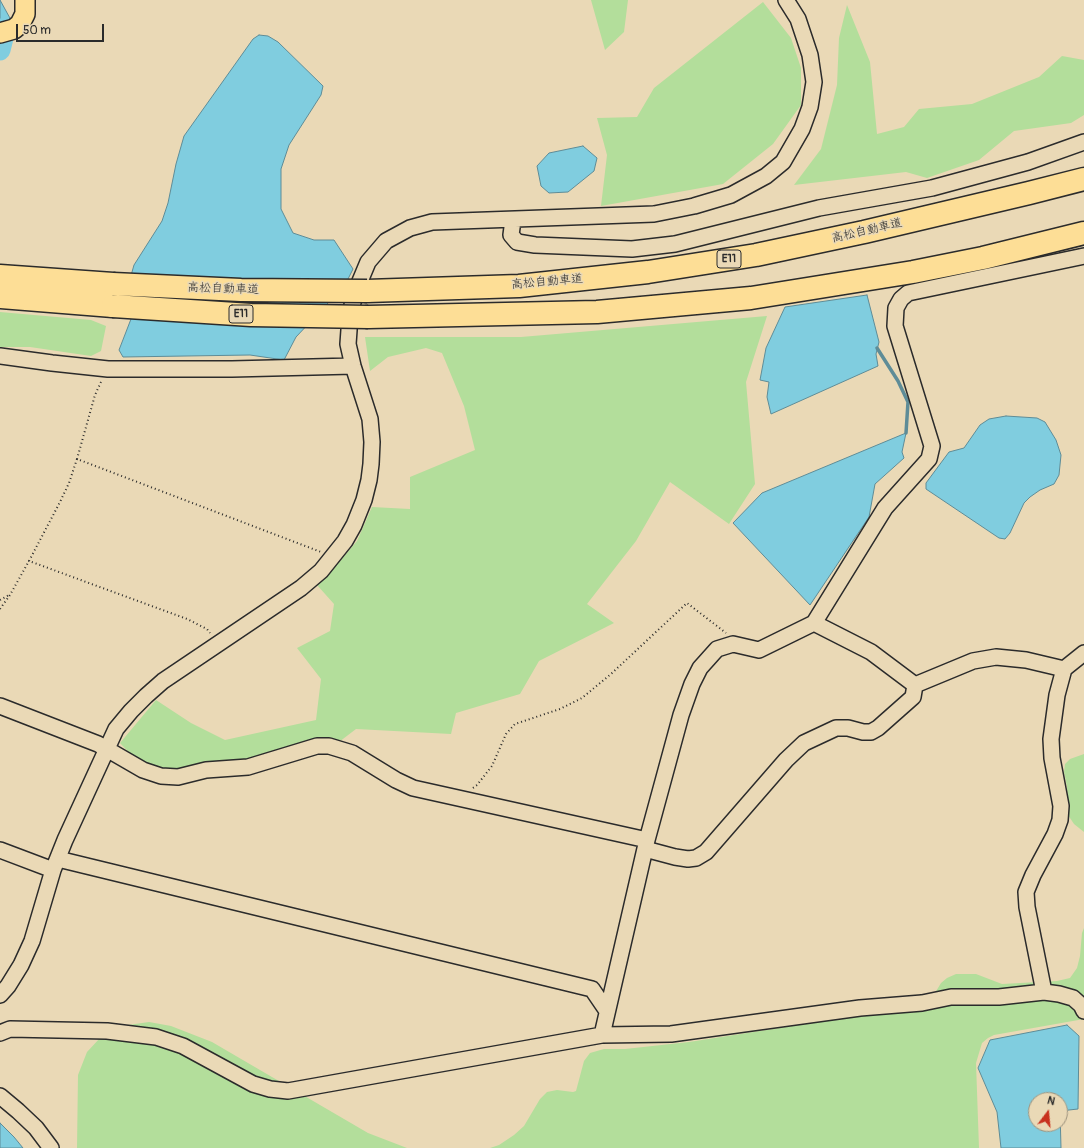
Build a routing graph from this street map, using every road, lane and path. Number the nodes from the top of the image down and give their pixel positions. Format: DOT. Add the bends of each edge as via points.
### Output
graph roads {
  1 [pos="26,0"];
  2 [pos="786,0"];
  3 [pos="7,31"];
  4 [pos="1084,142"];
  5 [pos="1084,178"];
  6 [pos="513,220"];
  7 [pos="1084,233"];
  8 [pos="1084,256"];
  9 [pos="0,276"];
  10 [pos="0,296"];
  11 [pos="0,356"];
  12 [pos="353,366"];
  13 [pos="108,368"];
  14 [pos="77,459"];
  15 [pos="331,559"];
  16 [pos="29,561"];
  17 [pos="10,595"];
  18 [pos="0,600"];
  19 [pos="0,609"];
  20 [pos="814,623"];
  21 [pos="219,643"];
  22 [pos="733,644"];
  23 [pos="1084,653"];
  24 [pos="1064,669"];
  25 [pos="915,685"];
  26 [pos="0,706"];
  27 [pos="107,748"];
  28 [pos="457,799"];
  29 [pos="646,844"];
  30 [pos="0,850"];
  31 [pos="55,864"];
  32 [pos="1044,992"];
  33 [pos="0,995"];
  34 [pos="1084,1011"];
  35 [pos="607,1012"];
  36 [pos="0,1033"];
  37 [pos="602,1035"];
  38 [pos="0,1096"];
  39 [pos="51,1148"];
  1 -- 3 [label="main road" via="25,14 20,24"];
  2 -- 6 [label="street" via="798,19 810,55 814,82 810,107 802,129 783,162 766,176 731,195 654,214"];
  4 -- 6 [label="street" via="1028,162 932,188 819,208 675,244 632,249 535,245 517,242 511,236"];
  5 -- 9 [label="highway, 高松自動車道 / E11, bridge" via="1029,194 756,255 663,270 520,286 367,291 241,290"];
  6 -- 12 [label="street" via="432,222 410,228 386,241 368,262 350,312 348,344"];
  7 -- 10 [label="highway, 高松自動車道 / E11, bridge" via="984,258 913,272 751,298 597,312 368,317 251,315"];
  8 -- 20 [label="street" via="908,293 901,299 896,308 895,326 932,446 929,459 885,508"];
  11 -- 13 [label="street"];
  12 -- 13 [label="street" via="232,369"];
  12 -- 15 [label="street" via="370,418 371,464 364,500 354,525 345,542"];
  13 -- 14 [label="path" via="95,395"];
  14 -- 15 [label="path" via="321,552"];
  14 -- 16 [label="path" via="63,496"];
  15 -- 21 [label="street" via="301,588"];
  16 -- 17 [label="path"];
  16 -- 21 [label="path" via="187,619 206,629"];
  17 -- 18 [label="path"];
  17 -- 19 [label="path"];
  20 -- 22 [label="street" via="759,650"];
  20 -- 25 [label="street" via="871,652"];
  21 -- 27 [label="street" via="163,681 146,696 116,729"];
  22 -- 28 [label="path" via="726,632 687,603 582,698 560,709 515,724 506,734 489,771 477,785"];
  22 -- 29 [label="street" via="717,649 700,668 692,684 681,715"];
  23 -- 24 [label="street"];
  24 -- 25 [label="street" via="1026,660 996,657 973,661"];
  24 -- 32 [label="street" via="1057,695 1051,740 1061,806 1060,820 1026,892"];
  25 -- 29 [label="street" via="913,698 871,732 836,728 804,743 706,852 696,858 675,857"];
  26 -- 27 [label="street"];
  27 -- 28 [label="street" via="142,770 161,776 178,777 206,770 248,767 317,746 329,746 352,753 413,788"];
  27 -- 31 [label="street"];
  28 -- 29 [label="street"];
  29 -- 35 [label="street"];
  30 -- 31 [label="street"];
  31 -- 33 [label="street" via="32,941 8,986"];
  31 -- 35 [label="street" via="592,989"];
  32 -- 34 [label="street" via="1073,998"];
  32 -- 37 [label="street" via="1000,997 951,997 922,1003 860,1008 671,1034"];
  35 -- 37 [label="street"];
  36 -- 37 [label="street" via="10,1029 99,1031 156,1037 183,1046 253,1084 288,1091"];
  38 -- 39 [label="street" via="36,1128"];
}
